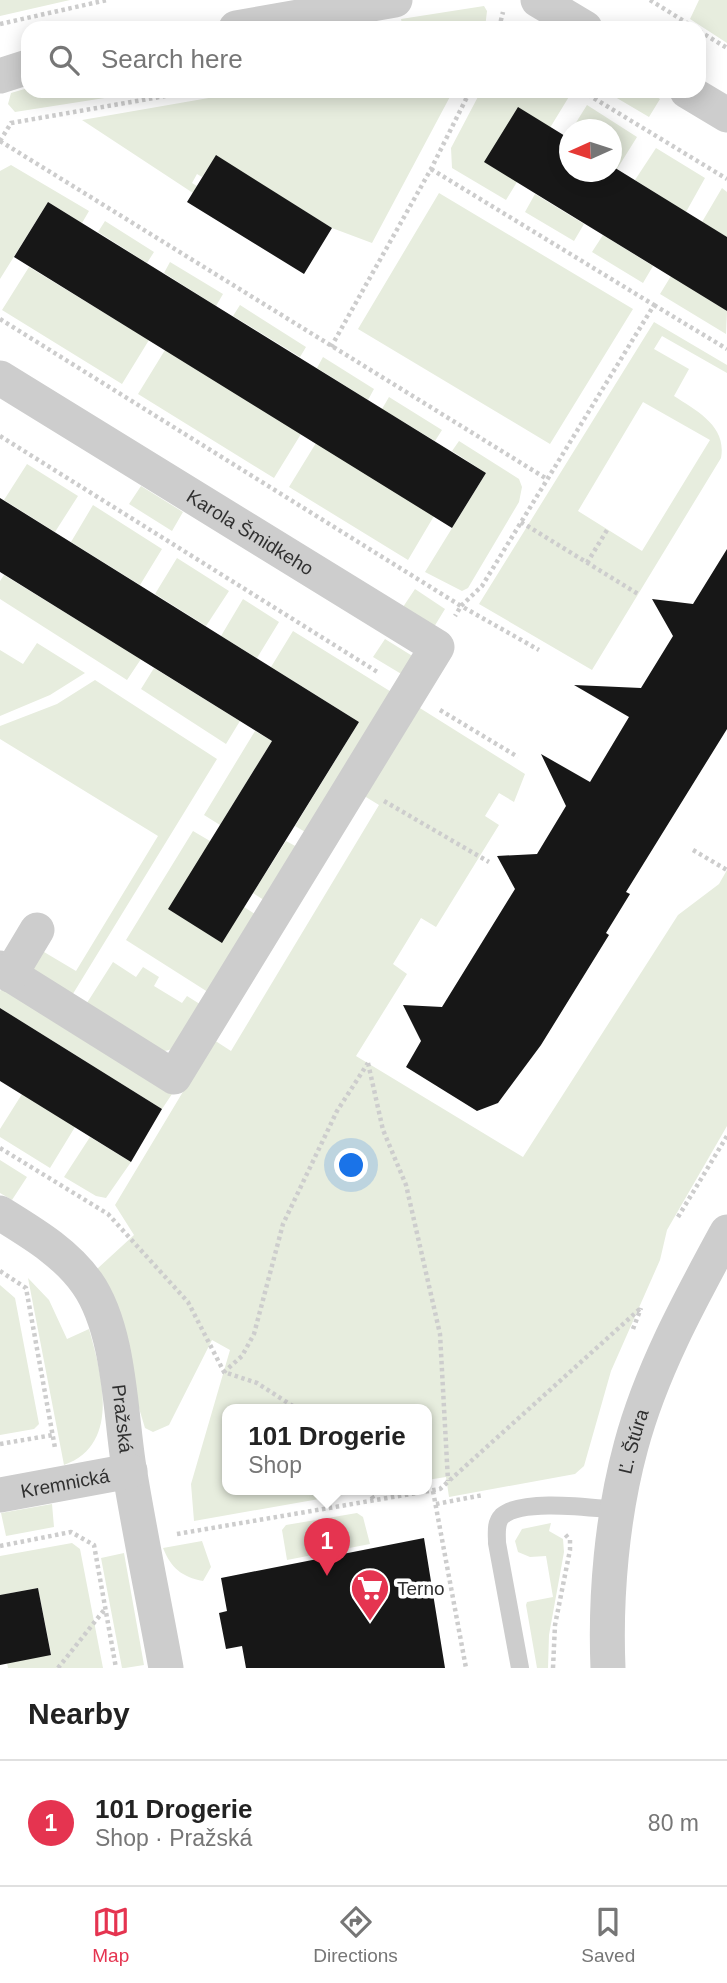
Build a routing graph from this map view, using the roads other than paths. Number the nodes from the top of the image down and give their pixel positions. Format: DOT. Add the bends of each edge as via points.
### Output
graph roads {
  1 [pos="395,0"];
  2 [pos="521,2"];
  3 [pos="276,21"];
  4 [pos="567,21"];
  5 [pos="21,69"];
  6 [pos="0,76"];
  7 [pos="699,98"];
  8 [pos="727,115"];
  9 [pos="0,378"];
  10 [pos="37,930"];
  11 [pos="5,972"];
  12 [pos="0,1213"];
  13 [pos="727,1232"];
  14 [pos="130,1471"];
  15 [pos="0,1495"];
  16 [pos="619,1510"];
  17 [pos="166,1668"];
  18 [pos="520,1668"];
  19 [pos="608,1668"];
  1 -- 3 [label="street"];
  2 -- 4 [label="street"];
  5 -- 6 [label="street"];
  7 -- 8 [label="street"];
  9 -- 11 [label="street, Karola Šmidkeho" via="436,647 174,1077"];
  10 -- 11 [label="street"];
  12 -- 14 [label="street, Pražská" via="54,1248 87,1283 100,1305 108,1328"];
  13 -- 16 [label="street, Ľ. Štúra" via="687,1308 643,1409"];
  14 -- 15 [label="street, Kremnická"];
  14 -- 17 [label="street, Pražská"];
  16 -- 18 [label="lane" via="548,1505 502,1517 497,1543"];
  16 -- 19 [label="street, Ľ. Štúra" via="610,1588"];
}
